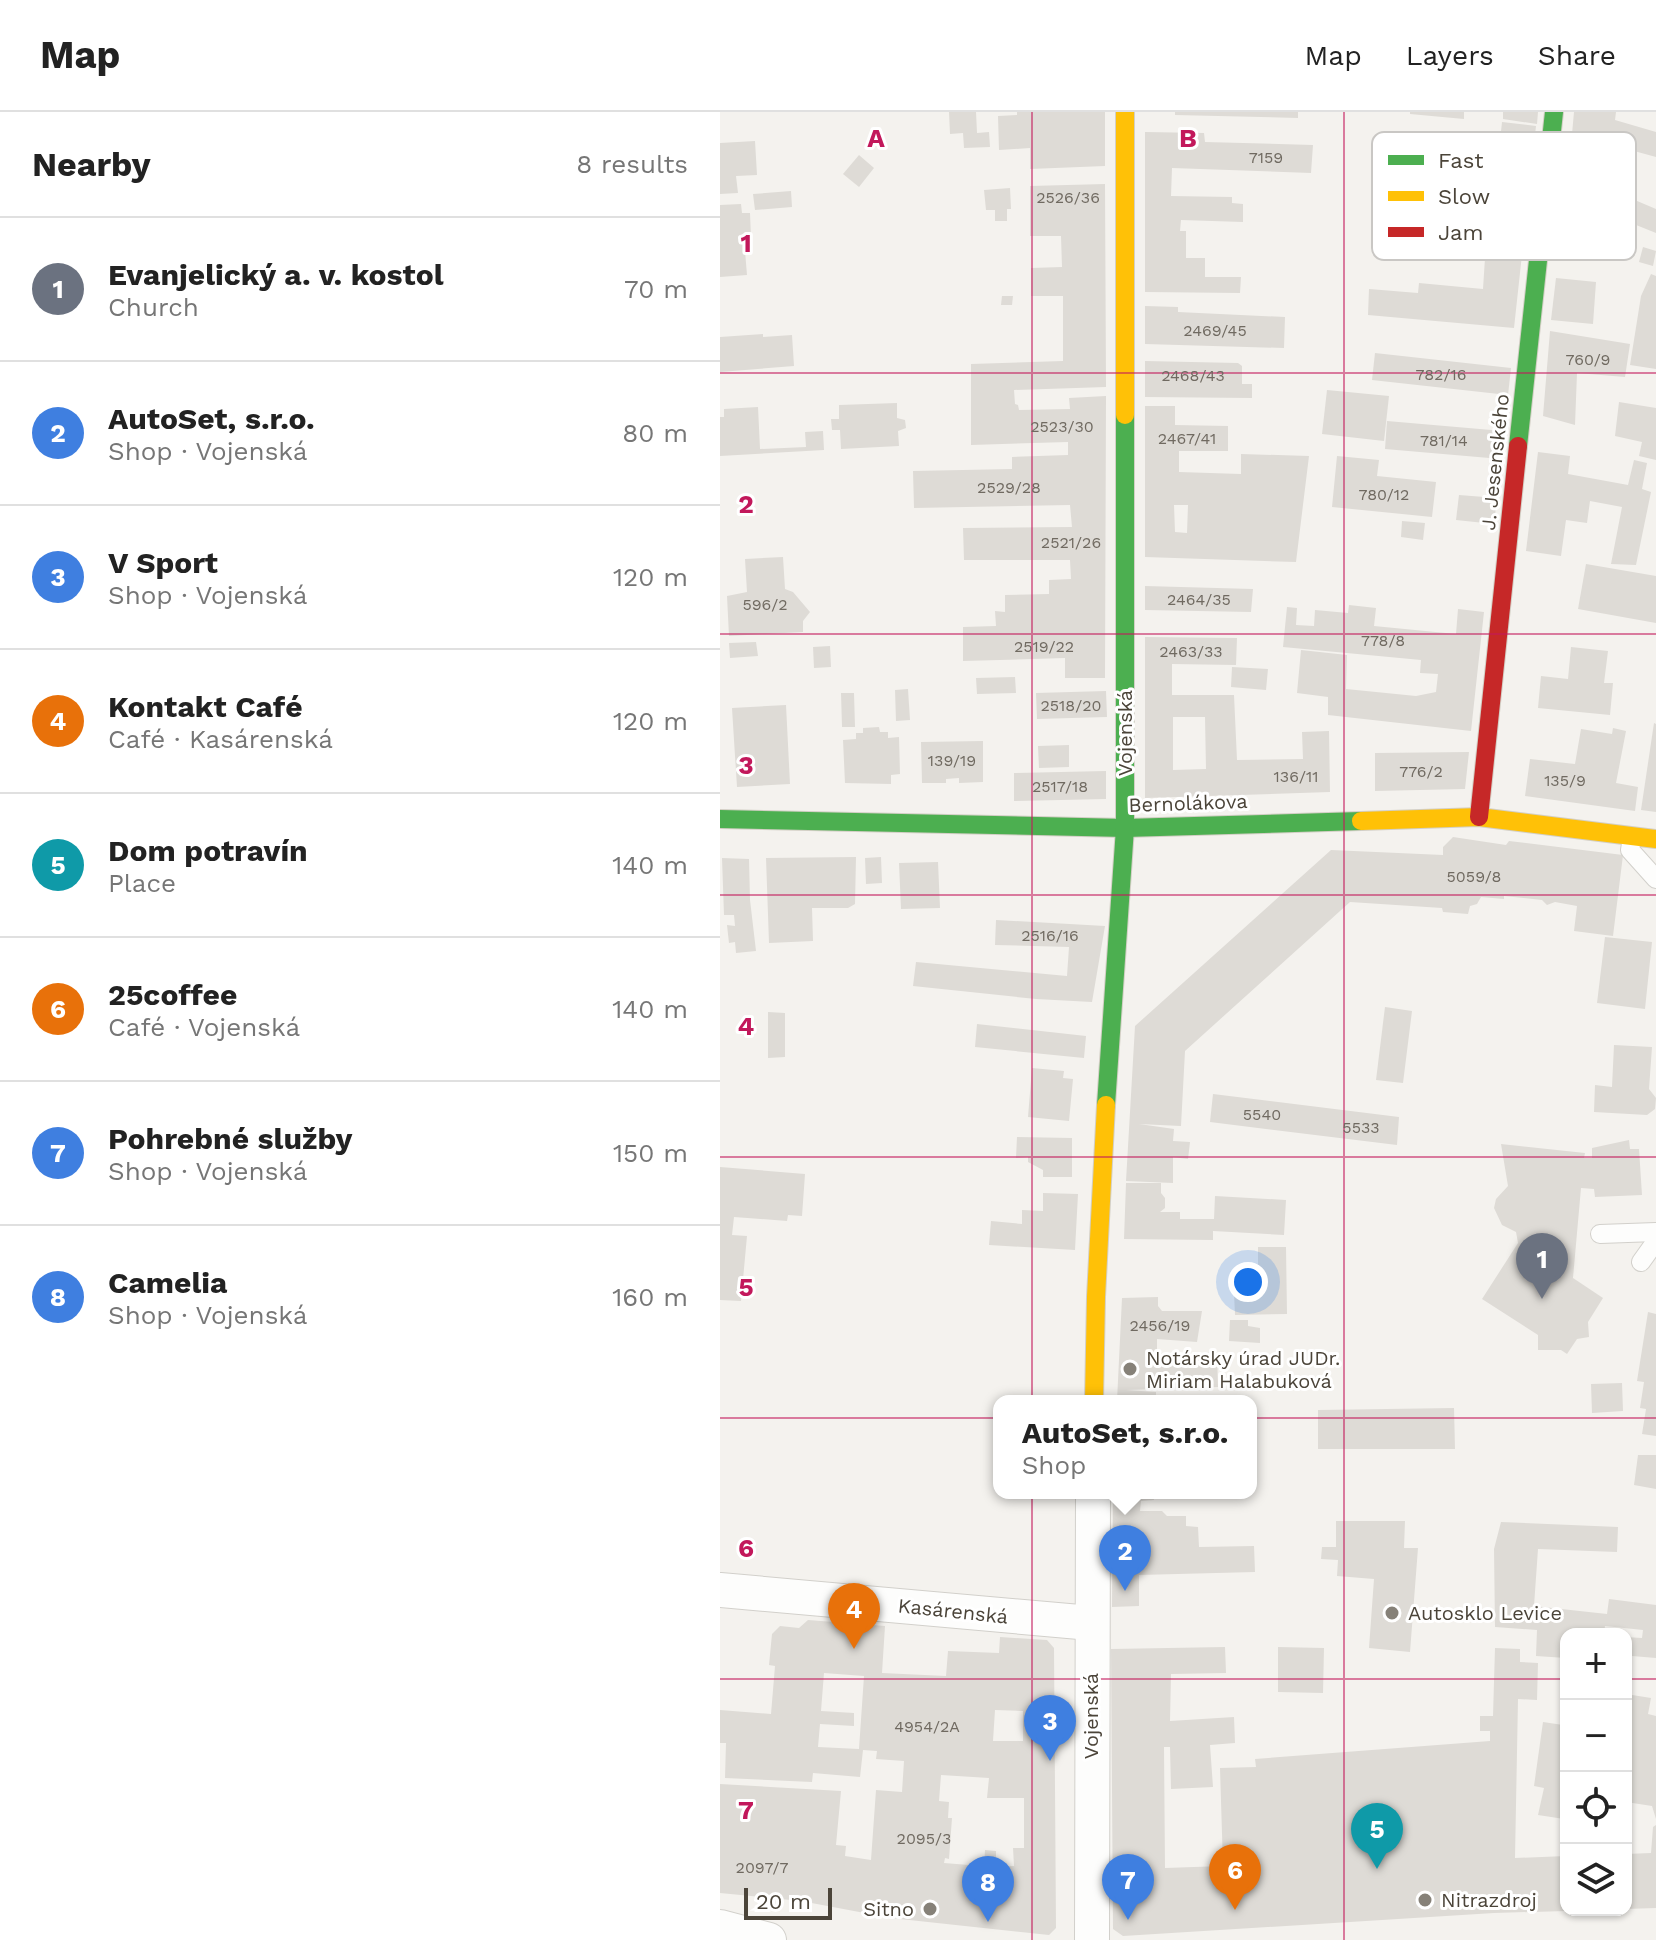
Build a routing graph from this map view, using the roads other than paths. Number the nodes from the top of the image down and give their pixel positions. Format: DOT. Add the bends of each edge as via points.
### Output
graph roads {
  1 [pos="1125,112"];
  2 [pos="1554,112"];
  3 [pos="1552,132"];
  4 [pos="1538,260"];
  5 [pos="1479,817"];
  6 [pos="720,819"];
  7 [pos="1125,828"];
  8 [pos="1632,837"];
  9 [pos="1656,839"];
  10 [pos="1656,879"];
  11 [pos="1656,1232"];
  12 [pos="1600,1234"];
  13 [pos="1656,1241"];
  14 [pos="1641,1262"];
  15 [pos="1094,1395"];
  16 [pos="1093,1499"];
  17 [pos="720,1590"];
  18 [pos="1091,1623"];
  19 [pos="720,1927"];
  20 [pos="769,1940"];
  21 [pos="1092,1940"];
  1 -- 7 [label="street, Vojenská"];
  2 -- 3 [label="street, J. Jesenského"];
  4 -- 5 [label="street, J. Jesenského"];
  5 -- 7 [label="street, Bernolákova"];
  5 -- 8 [label="street, Bernolákova"];
  6 -- 7 [label="street, Bernolákova"];
  7 -- 15 [label="street, Vojenská" via="1105,1117"];
  8 -- 9 [label="street, Bernolákova"];
  8 -- 10 [label="lane" via="1630,850"];
  11 -- 12 [label="lane"];
  13 -- 14 [label="lane"];
  16 -- 18 [label="street, Vojenská"];
  17 -- 18 [label="street, Kasárenská"];
  18 -- 21 [label="street, Vojenská"];
  19 -- 20 [label="street"];
}
